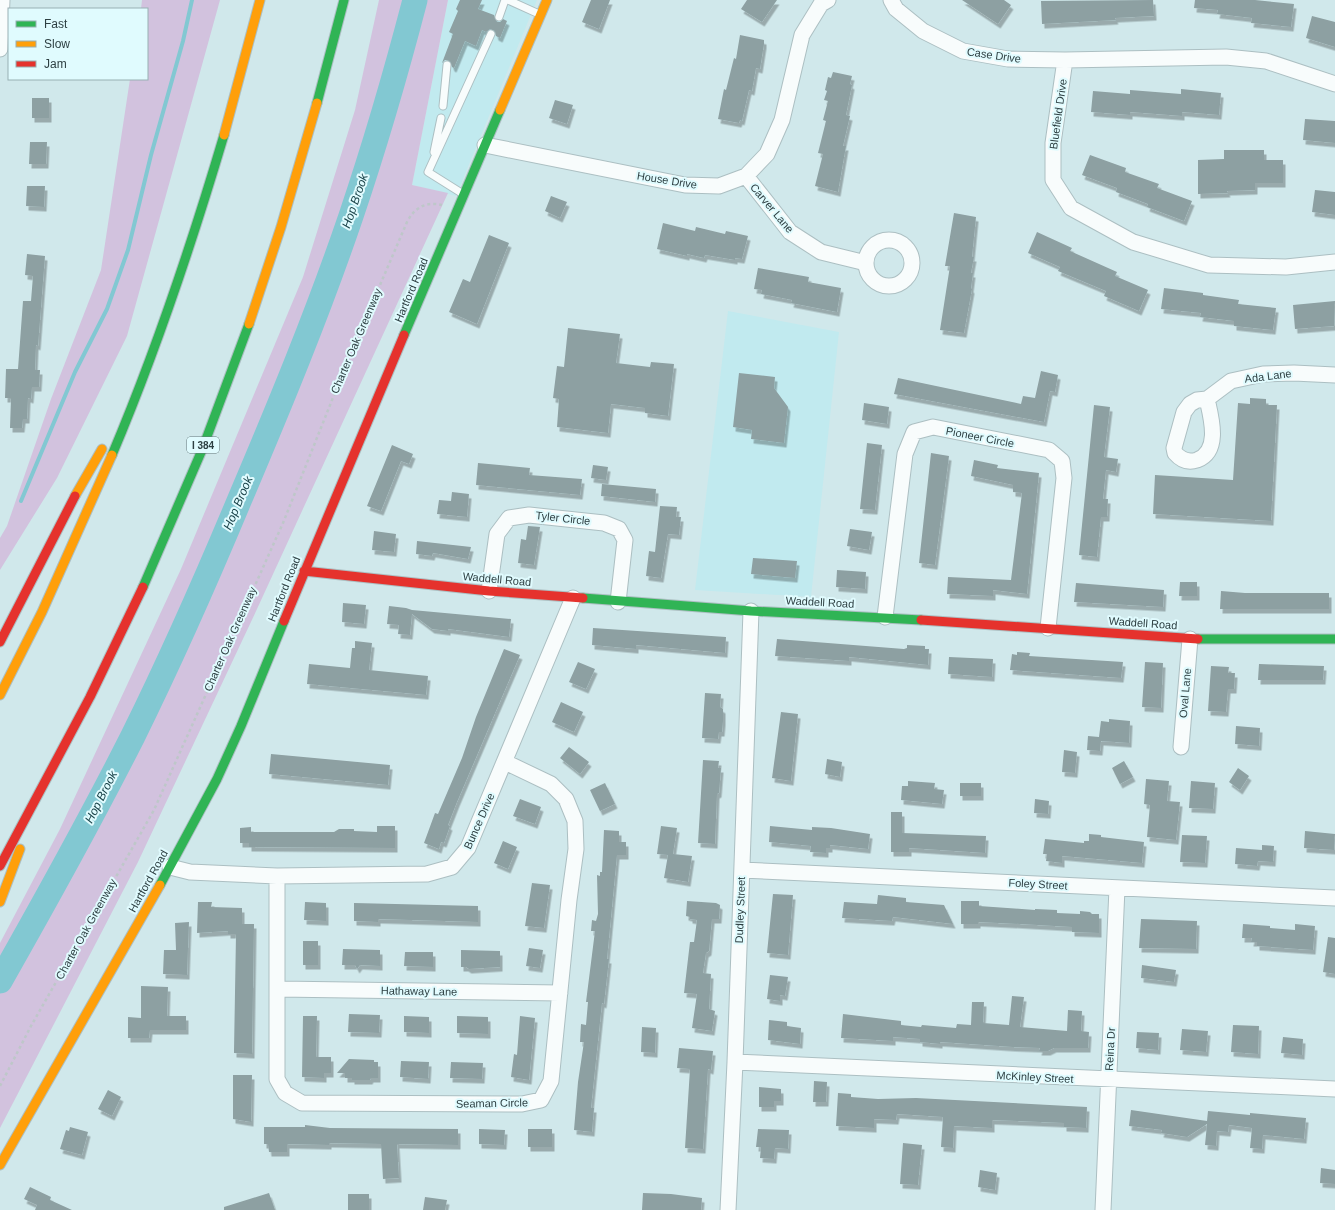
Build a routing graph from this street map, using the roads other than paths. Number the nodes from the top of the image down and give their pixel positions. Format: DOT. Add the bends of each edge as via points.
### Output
graph roads {
  1 [pos="2,0"];
  2 [pos="260,0"];
  3 [pos="344,0"];
  4 [pos="505,0"];
  5 [pos="508,0"];
  6 [pos="547,0"];
  7 [pos="828,0"];
  8 [pos="891,0"];
  9 [pos="541,14"];
  10 [pos="498,17"];
  11 [pos="491,34"];
  12 [pos="0,49"];
  13 [pos="1065,60"];
  14 [pos="447,65"];
  15 [pos="1335,84"];
  16 [pos="443,106"];
  17 [pos="441,118"];
  18 [pos="485,145"];
  19 [pos="432,164"];
  20 [pos="746,176"];
  21 [pos="465,195"];
  22 [pos="1335,262"];
  23 [pos="866,263"];
  24 [pos="1335,375"];
  25 [pos="1207,399"];
  26 [pos="132,405"];
  27 [pos="304,571"];
  28 [pos="489,591"];
  29 [pos="574,598"];
  30 [pos="618,602"];
  31 [pos="750,611"];
  32 [pos="886,617"];
  33 [pos="1048,628"];
  34 [pos="1190,639"];
  35 [pos="1335,639"];
  36 [pos="0,642"];
  37 [pos="0,696"];
  38 [pos="1181,747"];
  39 [pos="505,762"];
  40 [pos="31,810"];
  41 [pos="0,866"];
  42 [pos="170,867"];
  43 [pos="742,870"];
  44 [pos="277,876"];
  45 [pos="1117,888"];
  46 [pos="1335,898"];
  47 [pos="0,902"];
  48 [pos="278,989"];
  49 [pos="560,993"];
  50 [pos="735,1062"];
  51 [pos="1108,1080"];
  52 [pos="1335,1089"];
  53 [pos="0,1165"];
  54 [pos="728,1210"];
  55 [pos="1103,1210"];
  1 -- 12 [label="street"];
  2 -- 26 [label="main road" via="236,95 203,206"];
  3 -- 40 [label="main road, I 384" via="288,207 258,298 210,425 137,601"];
  4 -- 10 [label="lane"];
  5 -- 9 [label="lane"];
  6 -- 9 [label="main road, Hartford Road"];
  7 -- 20 [label="street, House Drive" via="822,4 802,35 782,120 768,154"];
  8 -- 13 [label="street, Case Drive" via="896,9 923,31 963,51 1008,59"];
  9 -- 18 [label="main road, Hartford Road"];
  11 -- 19 [label="lane"];
  13 -- 15 [label="street" via="1226,57 1266,61"];
  13 -- 22 [label="street, Bluefield Drive" via="1053,143 1053,180 1071,208 1134,242 1208,266 1286,267"];
  14 -- 16 [label="lane"];
  17 -- 19 [label="lane"];
  18 -- 20 [label="street, House Drive" via="685,185 719,186"];
  18 -- 21 [label="main road, Hartford Road"];
  19 -- 21 [label="lane" via="428,172"];
  20 -- 23 [label="street, Carver Lane" via="790,232 821,252"];
  21 -- 27 [label="main road, Hartford Road"];
  24 -- 25 [label="street, Ada Lane" via="1294,372 1263,374 1231,381"];
  26 -- 36 [label="main road" via="82,484 33,584"];
  26 -- 37 [label="main road" via="63,567"];
  27 -- 28 [label="main road, Waddell Road"];
  27 -- 42 [label="main road, Hartford Road" via="242,726"];
  28 -- 29 [label="main road, Waddell Road"];
  28 -- 30 [label="street, Tyler Circle" via="497,534 509,518 529,515 604,523 619,529 625,540"];
  29 -- 30 [label="main road, Waddell Road"];
  29 -- 39 [label="street, Bunce Drive"];
  30 -- 31 [label="main road, Waddell Road"];
  31 -- 32 [label="main road, Waddell Road"];
  31 -- 43 [label="street, Dudley Street"];
  32 -- 33 [label="main road, Waddell Road"];
  32 -- 33 [label="street, Pioneer Circle" via="905,454 914,432 933,428 1049,450 1062,461 1064,478"];
  33 -- 34 [label="main road, Waddell Road"];
  34 -- 35 [label="main road, Waddell Road"];
  34 -- 38 [label="street, Oval Lane"];
  39 -- 44 [label="street, Bunce Drive" via="468,848 452,867 427,874"];
  39 -- 49 [label="street, Seaman Circle" via="551,784 566,798 575,821 576,849"];
  40 -- 41 [label="main road, I 384"];
  40 -- 47 [label="main road"];
  42 -- 44 [label="street, Bunce Drive" via="190,872"];
  42 -- 53 [label="main road, Hartford Road"];
  43 -- 45 [label="street, Foley Street"];
  43 -- 50 [label="street, Dudley Street"];
  44 -- 48 [label="street, Seaman Circle"];
  45 -- 46 [label="street, Foley Street"];
  45 -- 51 [label="street, Reina Dr"];
  48 -- 49 [label="street, Hathaway Lane"];
  48 -- 49 [label="street, Seaman Circle" via="277,1080 285,1093 302,1103 522,1104 541,1100 552,1081"];
  50 -- 51 [label="street, McKinley Street"];
  50 -- 54 [label="street, Dudley Street"];
  51 -- 52 [label="street, McKinley Street"];
  51 -- 55 [label="street, Reina Dr"];
}
